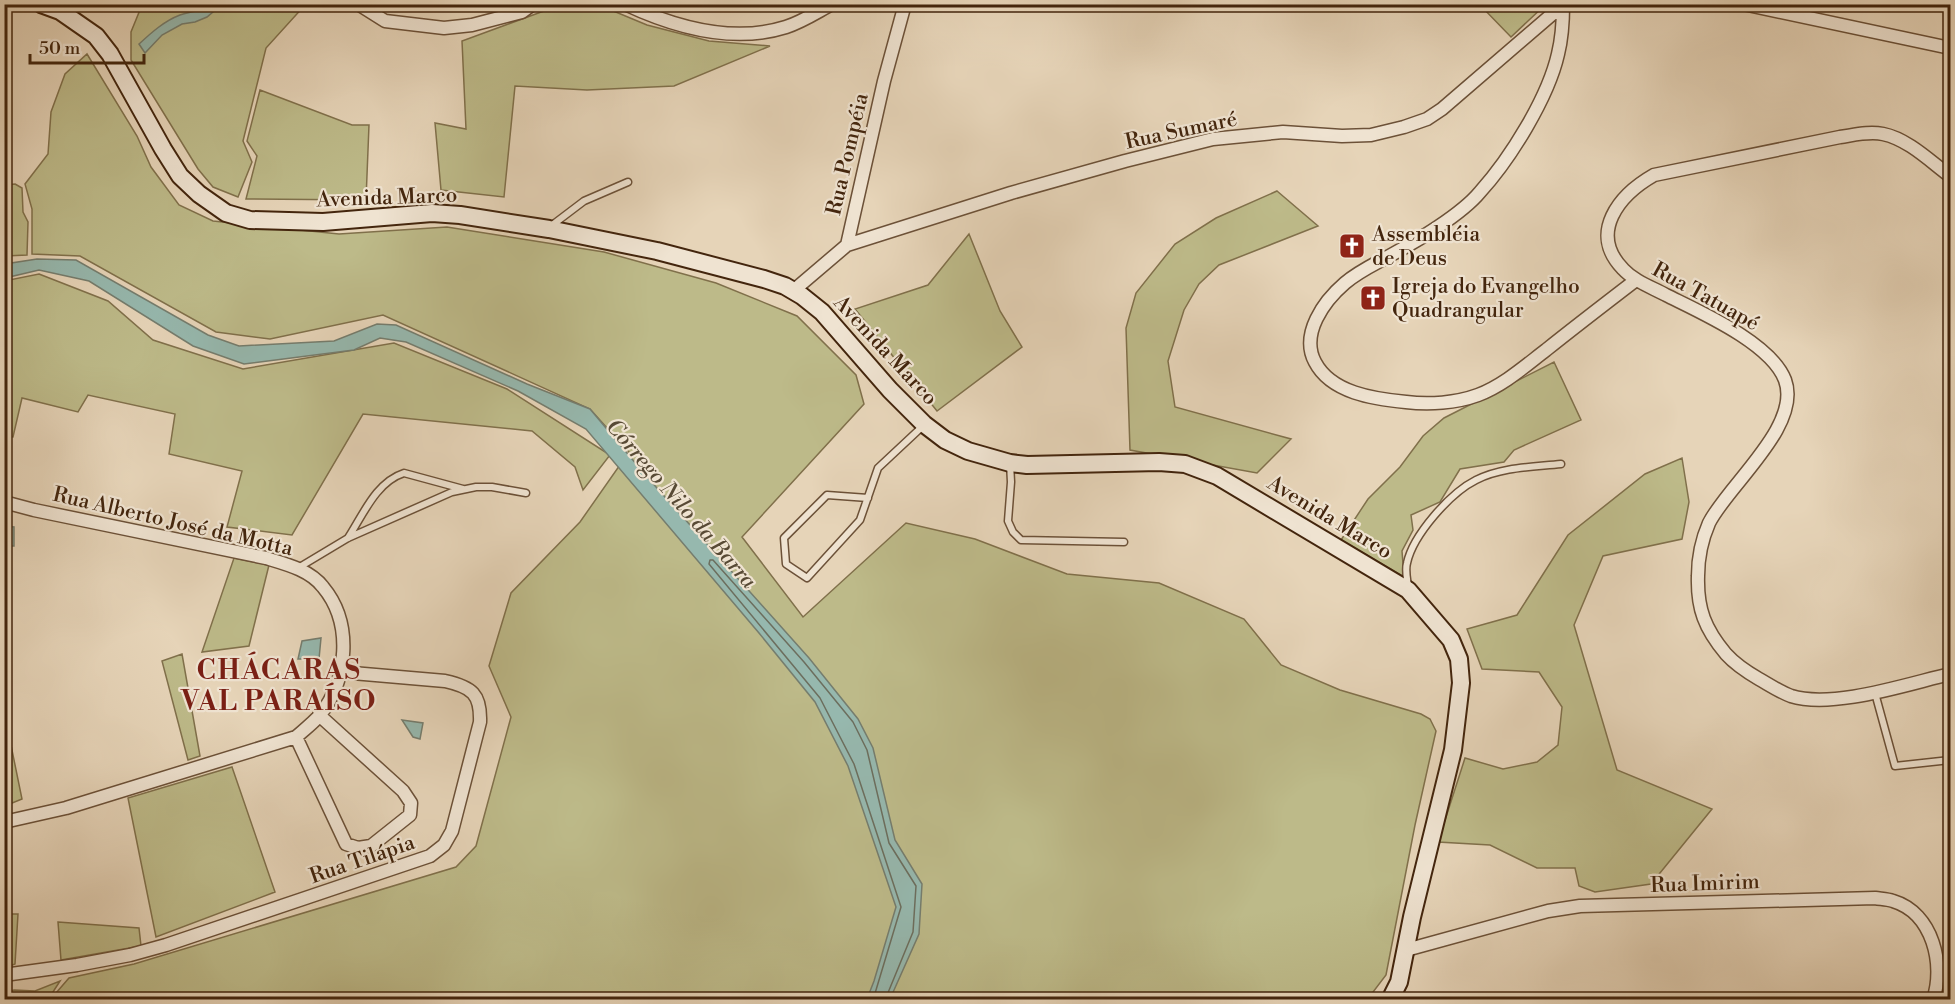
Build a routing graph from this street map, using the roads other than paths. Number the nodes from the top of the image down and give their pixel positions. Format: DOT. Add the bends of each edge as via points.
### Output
graph roads {
  1 [pos="41,4"];
  2 [pos="358,4"];
  3 [pos="533,4"];
  4 [pos="625,4"];
  5 [pos="832,4"];
  6 [pos="905,4"];
  7 [pos="1743,4"];
  8 [pos="1563,5"];
  9 [pos="64,8"];
  10 [pos="1950,48"];
  11 [pos="1950,176"];
  12 [pos="628,182"];
  13 [pos="549,229"];
  14 [pos="846,245"];
  15 [pos="1636,280"];
  16 [pos="793,291"];
  17 [pos="924,424"];
  18 [pos="1010,462"];
  19 [pos="1561,464"];
  20 [pos="463,489"];
  21 [pos="526,493"];
  22 [pos="867,498"];
  23 [pos="4,502"];
  24 [pos="348,538"];
  25 [pos="1124,542"];
  26 [pos="297,568"];
  27 [pos="1408,590"];
  28 [pos="341,672"];
  29 [pos="1950,674"];
  30 [pos="1874,693"];
  31 [pos="319,715"];
  32 [pos="296,737"];
  33 [pos="1950,760"];
  34 [pos="4,822"];
  35 [pos="1406,950"];
  36 [pos="4,975"];
  37 [pos="1390,999"];
  38 [pos="1933,999"];
  1 -- 9 [label="main road, Avenida Marco"];
  2 -- 3 [label="street" via="385,21 444,28 522,12"];
  4 -- 5 [label="street" via="676,25 733,33 787,26"];
  6 -- 14 [label="street, Rua Pompéia"];
  7 -- 10 [label="street"];
  8 -- 14 [label="street, Rua Sumaré" via="1442,109 1404,127 1371,135 1283,132 1213,139 1034,187"];
  8 -- 15 [label="street" via="1558,57 1511,152 1480,193 1455,215 1344,284 1314,323 1310,352 1320,372 1335,384 1356,392 1412,403 1447,402 1478,395 1508,379"];
  9 -- 13 [label="main road, Avenida Marco" via="110,54 180,176 226,213 250,220 323,222 432,213"];
  11 -- 15 [label="street, Rua Tatuapé" via="1898,140 1866,133 1653,175 1629,192 1610,219 1607,239 1612,254"];
  12 -- 13 [label="lane" via="584,201"];
  13 -- 16 [label="main road, Avenida Marco" via="725,268"];
  14 -- 16 [label="street, Rua Pompéia"];
  15 -- 30 [label="street, Rua Tatuapé" via="1760,348 1775,363 1788,396 1785,414 1710,523 1702,543 1697,592 1702,617 1715,641 1731,660 1791,696 1822,699"];
  16 -- 17 [label="main road, Avenida Marco" via="822,312"];
  17 -- 18 [label="main road, Avenida Marco" via="968,451"];
  17 -- 22 [label="lane" via="878,468"];
  18 -- 25 [label="lane" via="1008,521 1021,540"];
  18 -- 27 [label="main road, Avenida Marco" via="1185,464 1216,476"];
  19 -- 27 [label="lane" via="1509,469 1475,480 1446,502 1423,528 1412,550 1406,564"];
  20 -- 21 [label="lane" via="492,487"];
  20 -- 24 [label="lane"];
  20 -- 24 [label="lane" via="404,473 398,475 383,485"];
  22 -- 22 [label="lane" via="860,520 807,578 786,564 784,538 827,495"];
  23 -- 26 [label="street, Rua Alberto José da Motta" via="267,558"];
  24 -- 26 [label="lane"];
  26 -- 28 [label="street, Rua Alberto José da Motta" via="322,585 334,604 344,637"];
  27 -- 35 [label="main road, Avenida Marco" via="1451,640 1459,659 1461,683 1453,750"];
  28 -- 31 [label="street, Rua Alberto José da Motta"];
  28 -- 36 [label="street, Rua Tilápia" via="445,681 469,689 476,697 481,707 480,722 452,831 444,845 421,860 166,945 105,961"];
  29 -- 30 [label="street, Rua Tatuapé"];
  30 -- 33 [label="lane" via="1895,766"];
  31 -- 32 [label="street, Rua Alberto José da Motta"];
  31 -- 32 [label="street" via="403,791 411,803 410,814 371,846 358,848 346,844"];
  32 -- 34 [label="street, Rua Alberto José da Motta" via="66,808"];
  35 -- 37 [label="main road, Avenida Marco" via="1399,982"];
  35 -- 38 [label="street, Rua Imirim" via="1580,906 1875,898 1895,901 1922,922 1931,936 1936,953 1937,988"];
}
